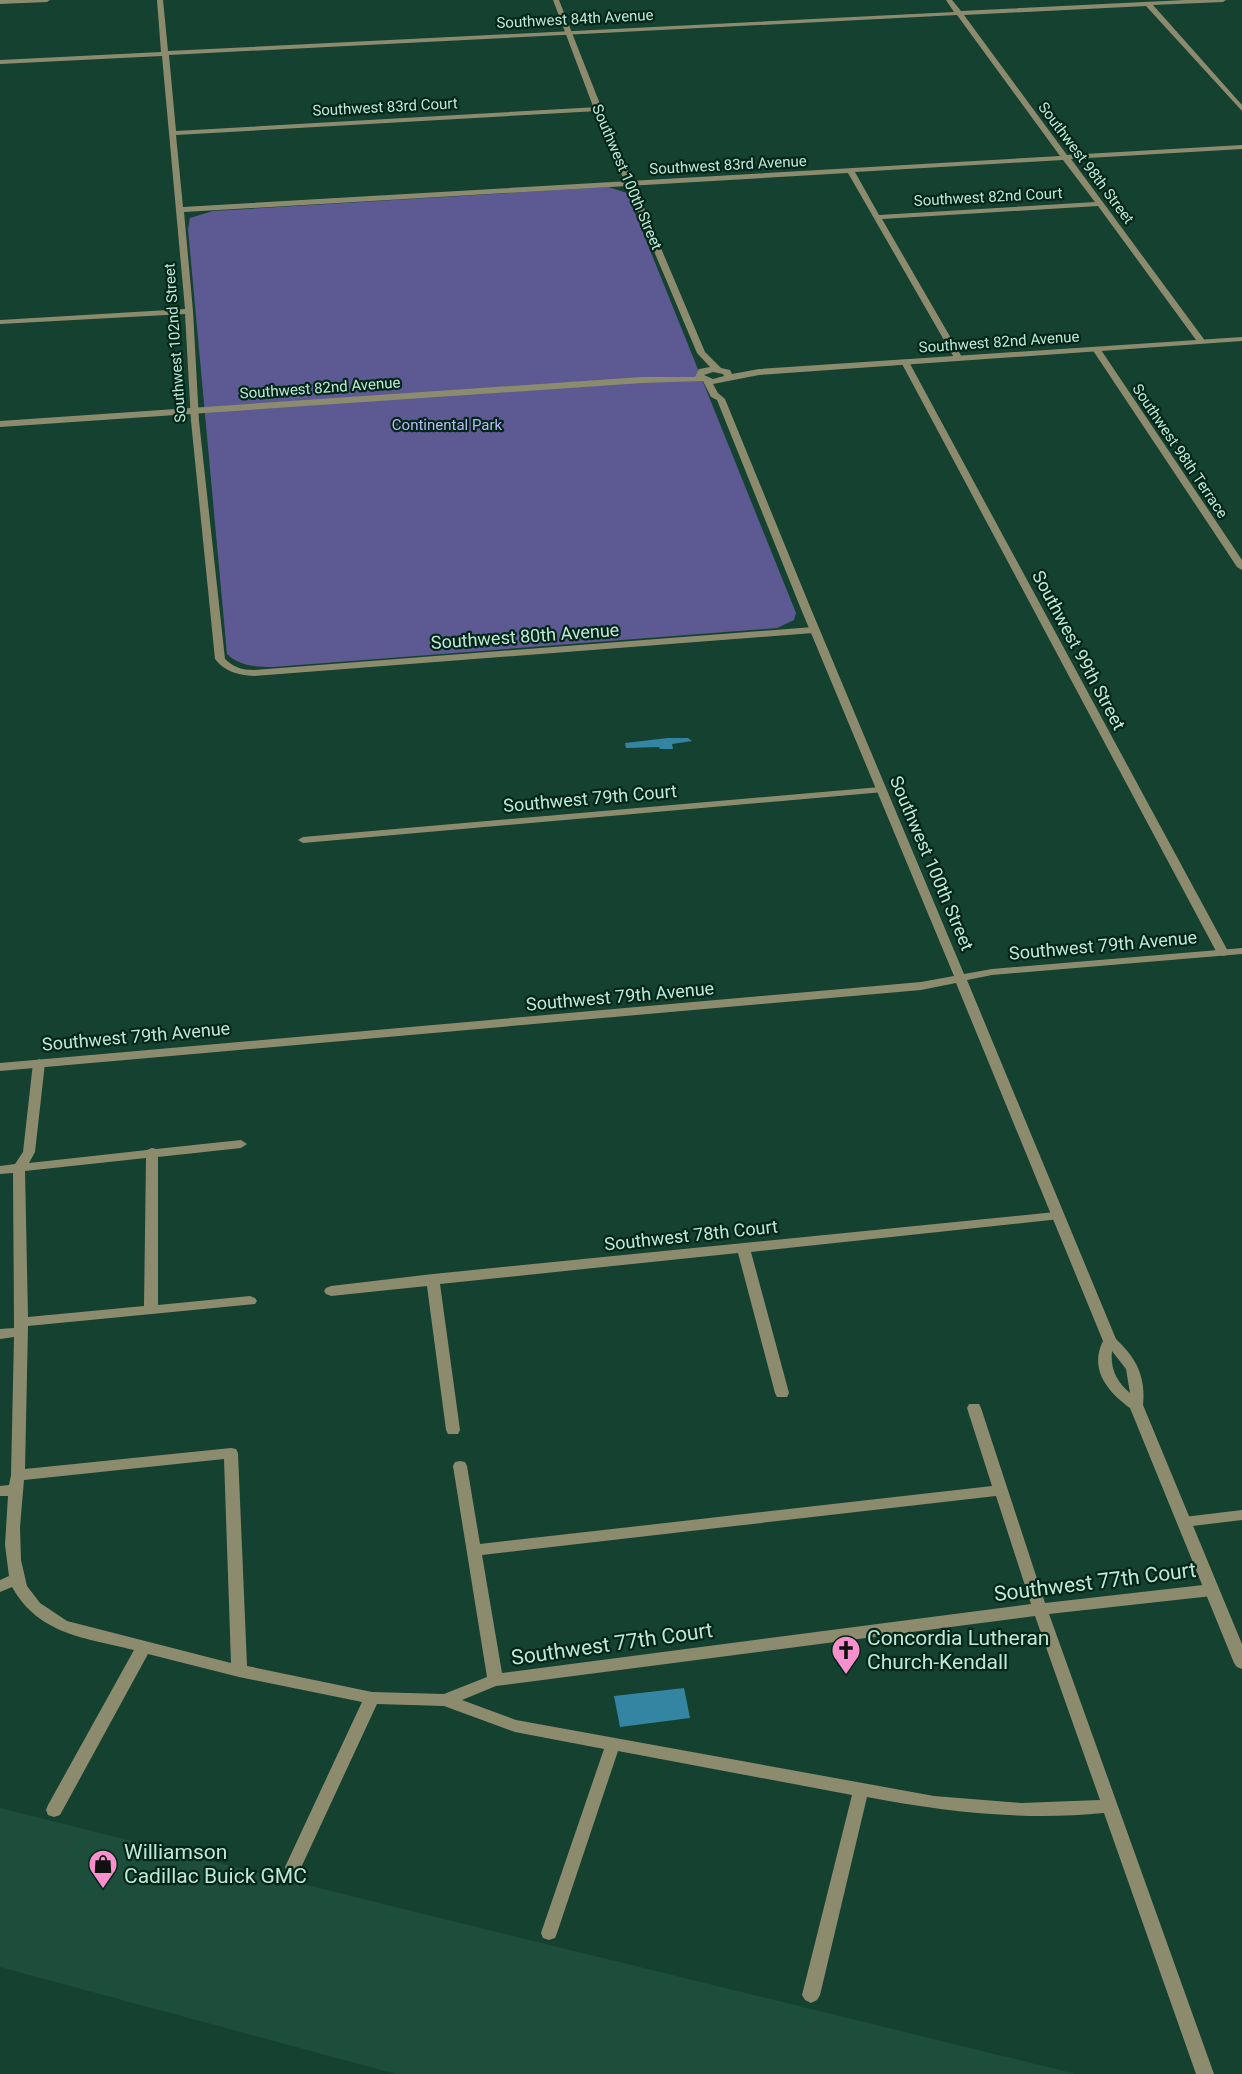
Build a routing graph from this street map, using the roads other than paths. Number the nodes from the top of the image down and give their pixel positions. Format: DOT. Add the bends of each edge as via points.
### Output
graph roads {
  1 [pos="47,0"];
  2 [pos="160,0"];
  3 [pos="555,0"];
  4 [pos="949,0"];
  5 [pos="1223,0"];
  6 [pos="0,2"];
  7 [pos="1148,4"];
  8 [pos="958,13"];
  9 [pos="569,33"];
  10 [pos="165,54"];
  11 [pos="0,62"];
  12 [pos="598,109"];
  13 [pos="1242,109"];
  14 [pos="173,133"];
  15 [pos="1242,147"];
  16 [pos="1065,158"];
  17 [pos="851,172"];
  18 [pos="629,184"];
  19 [pos="1100,204"];
  20 [pos="179,210"];
  21 [pos="877,217"];
  22 [pos="189,311"];
  23 [pos="0,322"];
  24 [pos="1242,339"];
  25 [pos="1202,342"];
  26 [pos="1096,349"];
  27 [pos="702,353"];
  28 [pos="959,359"];
  29 [pos="905,362"];
  30 [pos="724,374"];
  31 [pos="704,376"];
  32 [pos="721,399"];
  33 [pos="195,410"];
  34 [pos="0,424"];
  35 [pos="1242,567"];
  36 [pos="813,630"];
  37 [pos="240,672"];
  38 [pos="880,790"];
  39 [pos="303,840"];
  40 [pos="1242,951"];
  41 [pos="1223,953"];
  42 [pos="960,979"];
  43 [pos="39,1063"];
  44 [pos="0,1067"];
  45 [pos="241,1144"];
  46 [pos="152,1152"];
  47 [pos="0,1160"];
  48 [pos="19,1168"];
  49 [pos="0,1170"];
  50 [pos="1055,1216"];
  51 [pos="743,1248"];
  52 [pos="433,1279"];
  53 [pos="331,1291"];
  54 [pos="250,1302"];
  55 [pos="151,1310"];
  56 [pos="21,1327"];
  57 [pos="0,1334"];
  58 [pos="1110,1341"];
  59 [pos="782,1393"];
  60 [pos="1136,1405"];
  61 [pos="974,1408"];
  62 [pos="453,1430"];
  63 [pos="460,1466"];
  64 [pos="11,1485"];
  65 [pos="1000,1490"];
  66 [pos="1242,1515"];
  67 [pos="1184,1522"];
  68 [pos="474,1550"];
  69 [pos="16,1579"];
  70 [pos="0,1586"];
  71 [pos="1212,1590"];
  72 [pos="1040,1609"];
  73 [pos="144,1647"];
  74 [pos="1242,1663"];
  75 [pos="239,1671"];
  76 [pos="495,1680"];
  77 [pos="372,1698"];
  78 [pos="445,1700"];
  79 [pos="613,1744"];
  80 [pos="861,1791"];
  81 [pos="1109,1806"];
  82 [pos="54,1810"];
  83 [pos="293,1867"];
  84 [pos="549,1933"];
  85 [pos="811,1995"];
  86 [pos="1205,2074"];
  1 -- 6 [label="street"];
  2 -- 10 [label="street, Southwest 102nd Street"];
  3 -- 9 [label="street, Southwest 100th Street"];
  4 -- 8 [label="street, Southwest 98th Street"];
  5 -- 7 [label="street, Southwest 84th Avenue"];
  7 -- 8 [label="street, Southwest 84th Avenue"];
  7 -- 13 [label="street"];
  8 -- 9 [label="street, Southwest 84th Avenue"];
  8 -- 16 [label="street, Southwest 98th Street"];
  9 -- 10 [label="street, Southwest 84th Avenue"];
  9 -- 12 [label="street, Southwest 100th Street"];
  10 -- 11 [label="street, Southwest 84th Avenue"];
  10 -- 14 [label="street, Southwest 102nd Street"];
  12 -- 14 [label="street, Southwest 83rd Court"];
  12 -- 18 [label="street, Southwest 100th Street"];
  14 -- 20 [label="street, Southwest 102nd Street"];
  15 -- 16 [label="street, Southwest 83rd Avenue"];
  16 -- 17 [label="street, Southwest 83rd Avenue"];
  16 -- 19 [label="street, Southwest 98th Street"];
  17 -- 18 [label="street, Southwest 83rd Avenue"];
  17 -- 21 [label="street"];
  18 -- 20 [label="street, Southwest 83rd Avenue"];
  18 -- 27 [label="street, Southwest 100th Street"];
  19 -- 21 [label="street, Southwest 82nd Court"];
  19 -- 25 [label="street, Southwest 98th Street"];
  20 -- 22 [label="street, Southwest 102nd Street"];
  21 -- 28 [label="street"];
  22 -- 23 [label="street"];
  22 -- 33 [label="street, Southwest 102nd Street"];
  24 -- 25 [label="street, Southwest 82nd Avenue"];
  25 -- 26 [label="street, Southwest 82nd Avenue"];
  26 -- 28 [label="street, Southwest 82nd Avenue"];
  26 -- 35 [label="street, Southwest 98th Terrace"];
  27 -- 30 [label="street, Southwest 100th Street"];
  27 -- 31 [label="street, Southwest 100th Street"];
  28 -- 29 [label="street, Southwest 82nd Avenue"];
  29 -- 30 [label="street, Southwest 82nd Avenue"];
  29 -- 41 [label="street, Southwest 99th Street"];
  30 -- 31 [label="street"];
  30 -- 31 [label="street"];
  30 -- 32 [label="street" via="725,394"];
  31 -- 32 [label="street, Southwest 100th Street" via="714,395"];
  31 -- 33 [label="street, Southwest 82nd Avenue"];
  32 -- 36 [label="street, Southwest 100th Street"];
  33 -- 34 [label="street, Southwest 82nd Avenue"];
  33 -- 37 [label="street, Southwest 102nd Street" via="220,658 226,666"];
  36 -- 37 [label="street, Southwest 80th Avenue"];
  36 -- 38 [label="street, Southwest 100th Street"];
  38 -- 39 [label="street, Southwest 79th Court"];
  38 -- 42 [label="street, Southwest 100th Street"];
  40 -- 41 [label="street, Southwest 79th Avenue"];
  41 -- 42 [label="street, Southwest 79th Avenue" via="992,972"];
  42 -- 43 [label="street, Southwest 79th Avenue" via="921,986"];
  42 -- 50 [label="street, Southwest 100th Street"];
  43 -- 44 [label="street, Southwest 79th Avenue"];
  43 -- 48 [label="street" via="29,1152"];
  45 -- 46 [label="street"];
  46 -- 48 [label="street"];
  46 -- 55 [label="street"];
  47 -- 48 [label="street"];
  48 -- 49 [label="street"];
  48 -- 56 [label="street"];
  50 -- 51 [label="street, Southwest 78th Court"];
  50 -- 58 [label="street, Southwest 100th Street"];
  51 -- 52 [label="street, Southwest 78th Court"];
  51 -- 59 [label="street"];
  52 -- 53 [label="street, Southwest 78th Court"];
  52 -- 62 [label="street"];
  54 -- 55 [label="street"];
  55 -- 56 [label="street"];
  56 -- 57 [label="street"];
  56 -- 64 [label="street"];
  58 -- 60 [label="street, Southwest 100th Street" via="1136,1372"];
  58 -- 60 [label="street, Southwest 100th Street" via="1104,1359 1112,1383 1120,1395"];
  60 -- 67 [label="street, Southwest 100th Street"];
  61 -- 65 [label="street"];
  63 -- 68 [label="street"];
  64 -- 69 [label="street" via="12,1563"];
  64 -- 75 [label="street" via="231,1453"];
  65 -- 68 [label="street"];
  65 -- 72 [label="street"];
  66 -- 67 [label="street"];
  67 -- 71 [label="street, Southwest 100th Street"];
  68 -- 76 [label="street"];
  69 -- 70 [label="street"];
  69 -- 73 [label="street, Southwest 77th Court" via="32,1607 63,1626"];
  71 -- 72 [label="street, Southwest 77th Court"];
  71 -- 74 [label="street, Southwest 100th Street"];
  72 -- 76 [label="street, Southwest 77th Court"];
  72 -- 81 [label="street"];
  73 -- 75 [label="street, Southwest 77th Court"];
  73 -- 82 [label="street"];
  75 -- 77 [label="street, Southwest 77th Court"];
  76 -- 78 [label="street, Southwest 77th Court"];
  77 -- 78 [label="street, Southwest 77th Court"];
  77 -- 83 [label="street"];
  78 -- 79 [label="street" via="515,1726"];
  79 -- 80 [label="street"];
  79 -- 84 [label="street"];
  80 -- 81 [label="street" via="1004,1809"];
  80 -- 85 [label="street"];
  81 -- 86 [label="street"];
}
